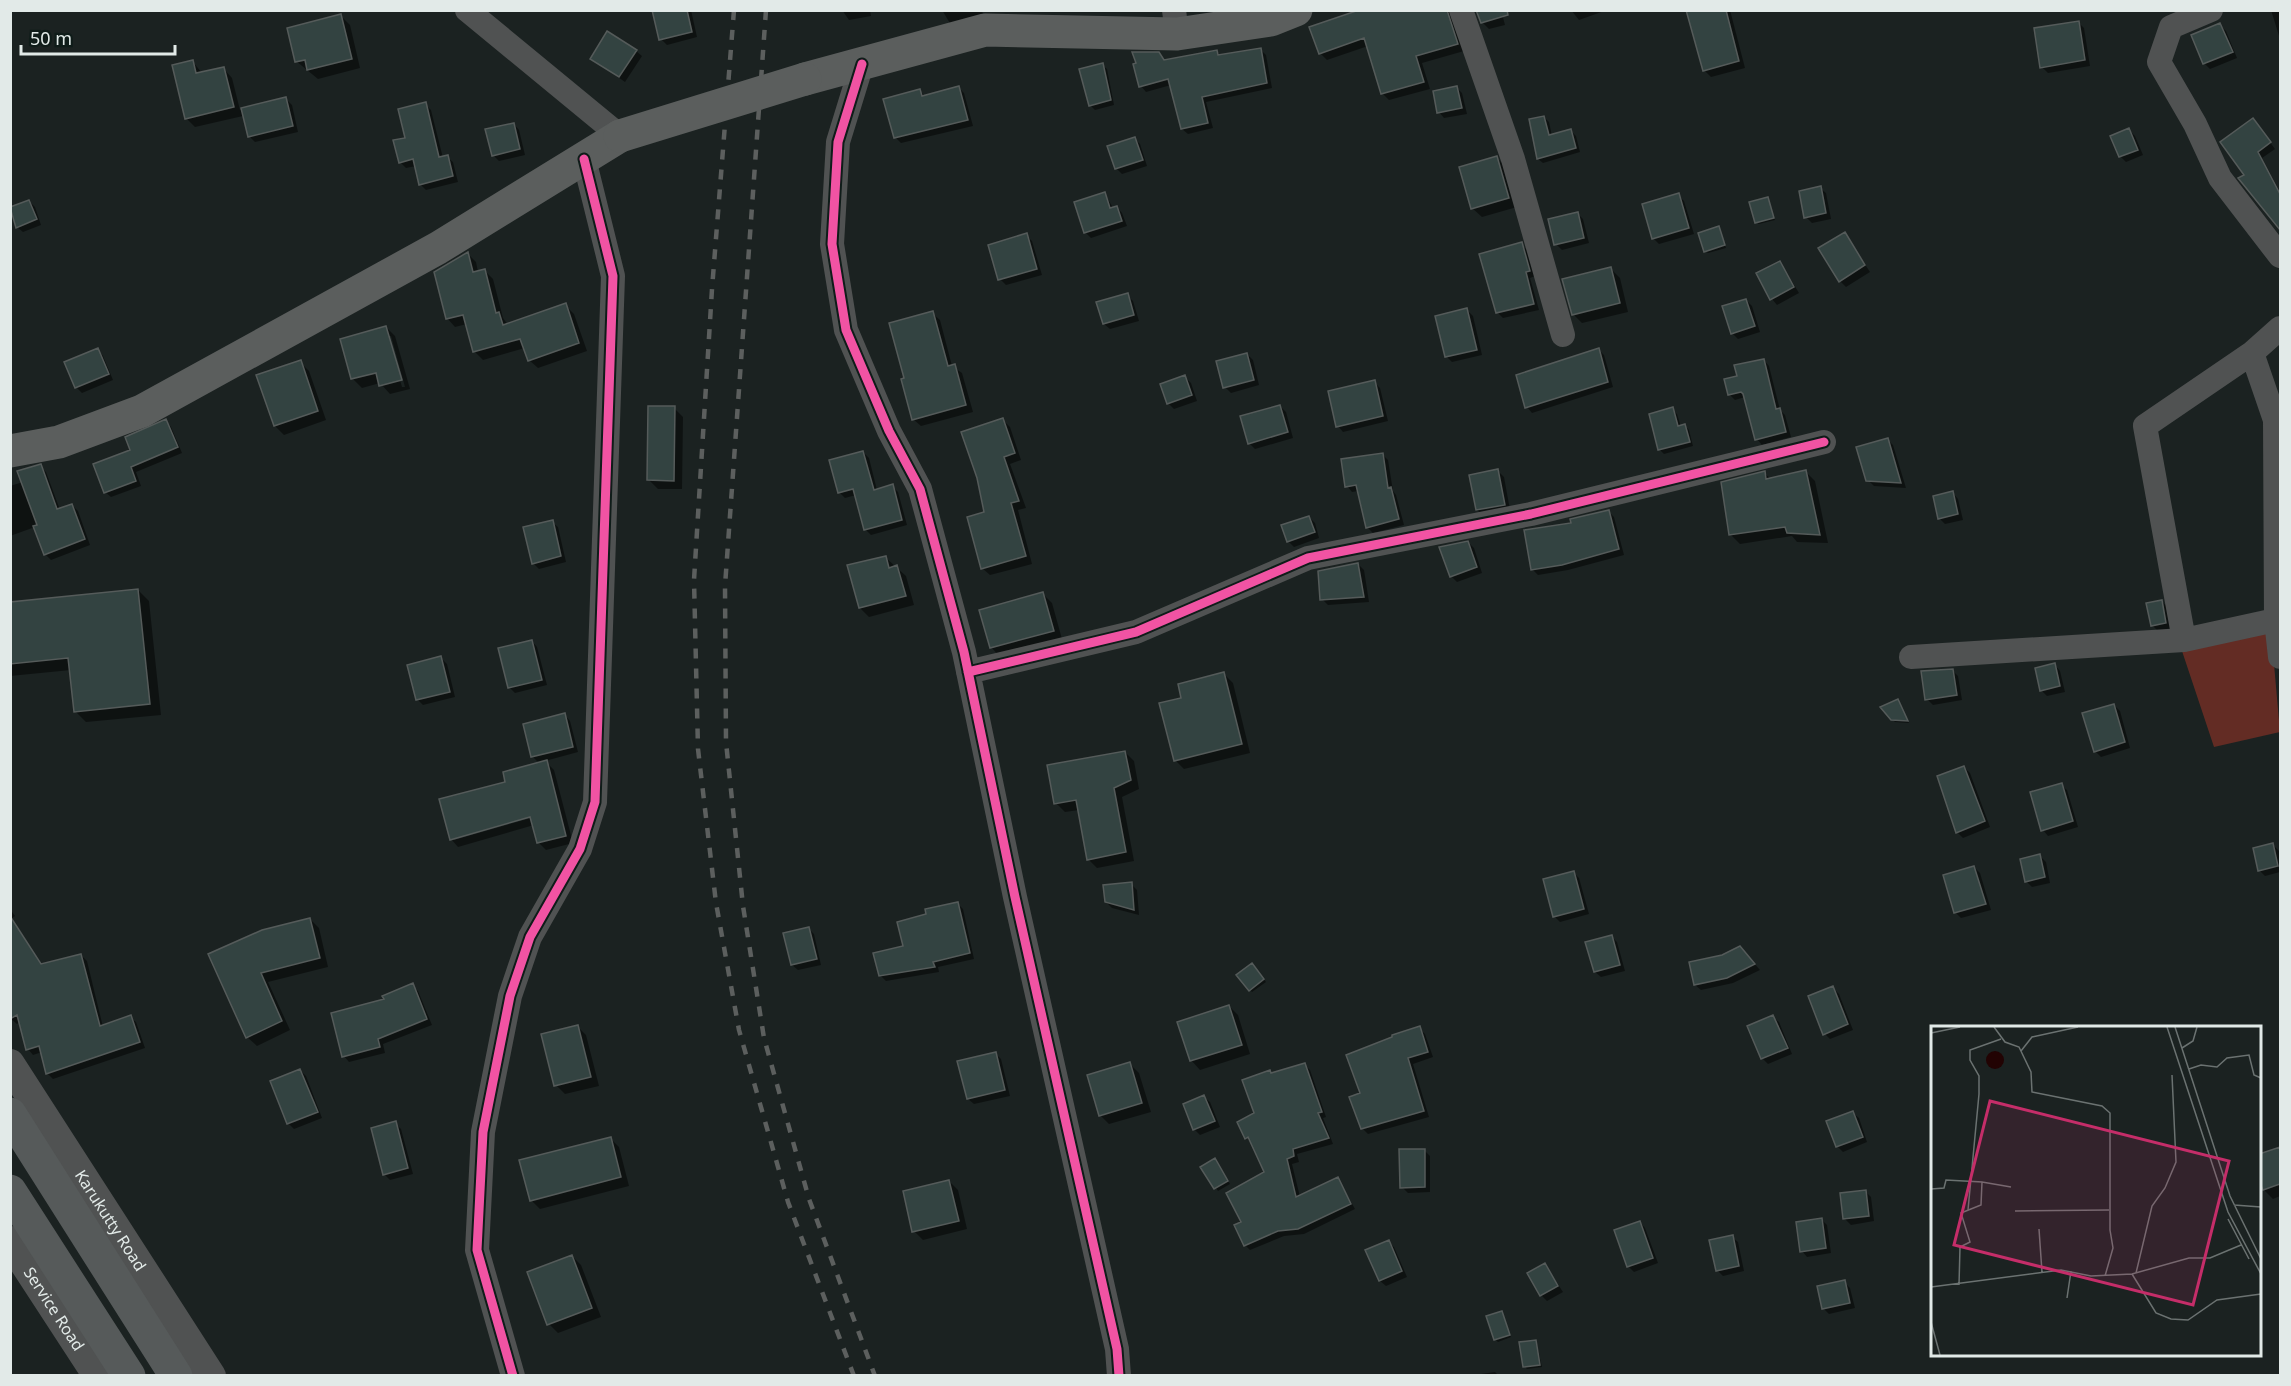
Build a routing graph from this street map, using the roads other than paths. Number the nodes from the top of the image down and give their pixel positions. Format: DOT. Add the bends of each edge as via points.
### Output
graph roads {
  1 [pos="467,10"];
  2 [pos="1296,10"];
  3 [pos="1461,10"];
  4 [pos="2211,10"];
  5 [pos="1175,22"];
  6 [pos="862,64"];
  7 [pos="620,136"];
  8 [pos="584,159"];
  9 [pos="2280,256"];
  10 [pos="2280,328"];
  11 [pos="1563,335"];
  12 [pos="2252,353"];
  13 [pos="1824,442"];
  14 [pos="10,452"];
  15 [pos="2278,619"];
  16 [pos="2184,640"];
  17 [pos="1911,657"];
  18 [pos="2280,657"];
  19 [pos="968,672"];
  20 [pos="10,1064"];
  21 [pos="10,1114"];
  22 [pos="10,1191"];
  23 [pos="10,1241"];
  24 [pos="98,1376"];
  25 [pos="129,1376"];
  26 [pos="176,1376"];
  27 [pos="211,1376"];
  28 [pos="513,1376"];
  29 [pos="1119,1376"];
  1 -- 7 [label="street"];
  2 -- 5 [label="main road" via="1271,20"];
  3 -- 11 [label="street" via="1513,159"];
  4 -- 9 [label="street" via="2171,27 2159,62 2195,124 2220,178"];
  5 -- 6 [label="main road" via="985,30"];
  6 -- 7 [label="main road, bridge"];
  6 -- 19 [label="street" via="838,142 832,244 846,330 889,431 920,489"];
  7 -- 8 [label="main road"];
  8 -- 14 [label="main road" via="438,248 142,411 59,442"];
  8 -- 28 [label="street" via="613,276 595,802 580,849 530,937 510,996 483,1132 477,1251"];
  10 -- 12 [label="street"];
  12 -- 15 [label="street" via="2275,420"];
  12 -- 16 [label="street" via="2145,426"];
  13 -- 19 [label="street" via="1531,514 1308,558 1136,632"];
  15 -- 16 [label="street"];
  15 -- 18 [label="street"];
  16 -- 17 [label="street"];
  19 -- 29 [label="street" via="1117,1349"];
  20 -- 27 [label="street, Karukutty Road"];
  21 -- 26 [label="highway"];
  22 -- 25 [label="highway"];
  23 -- 24 [label="street, Service Road"];
}
